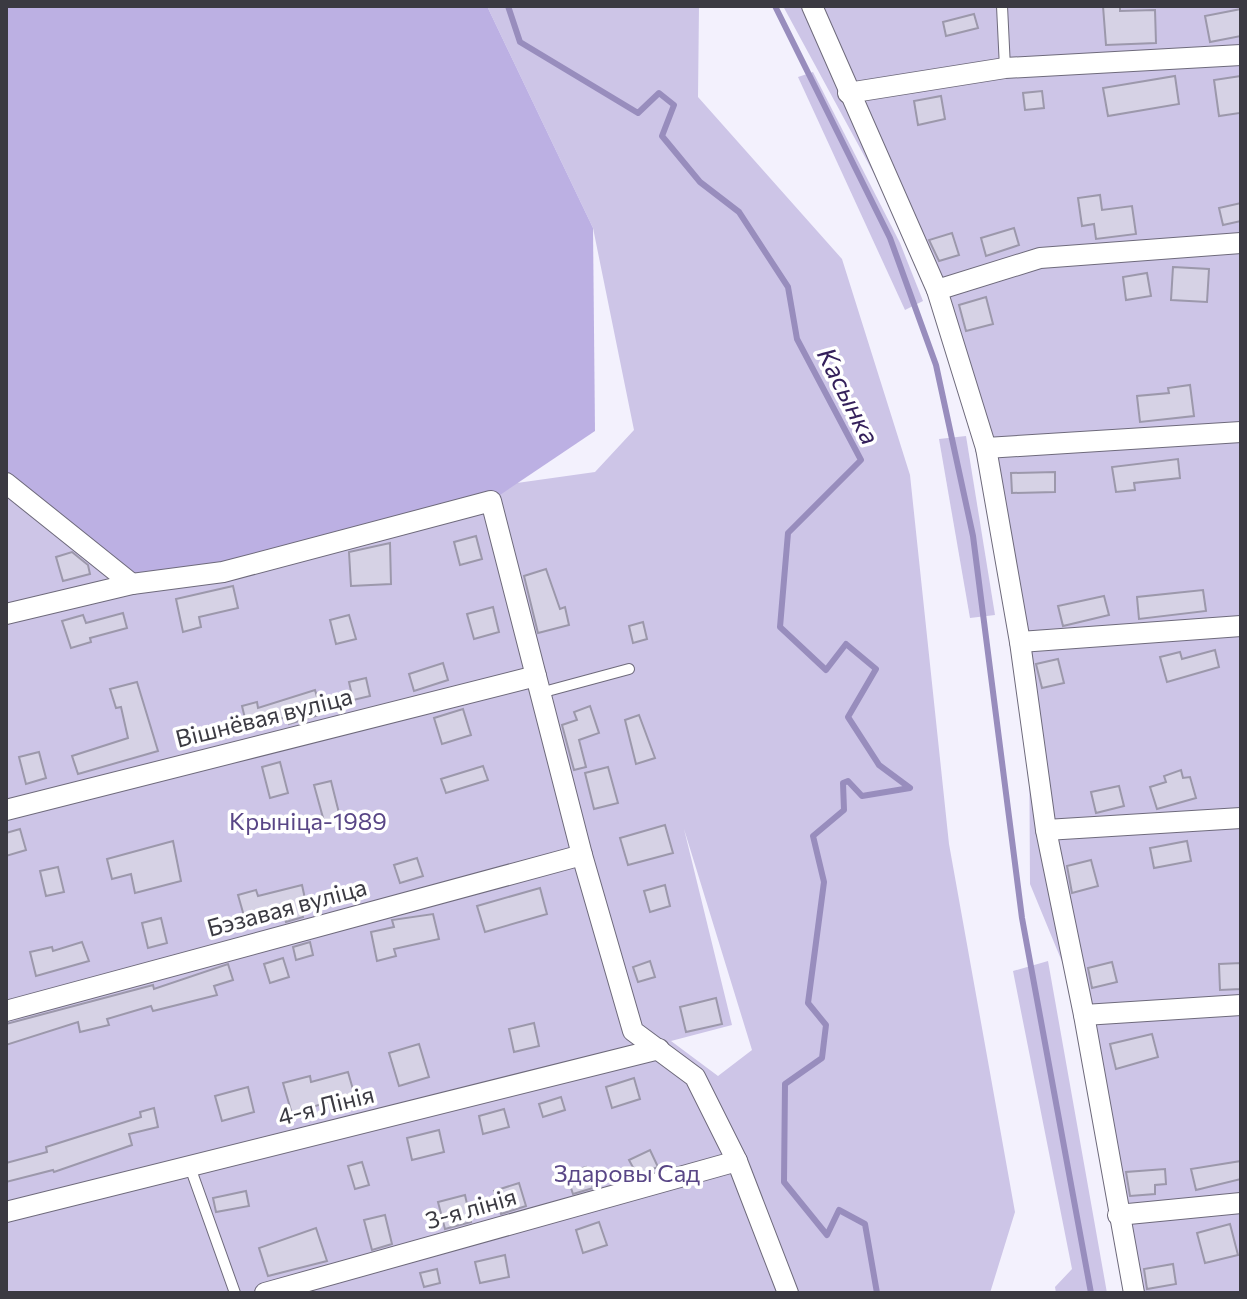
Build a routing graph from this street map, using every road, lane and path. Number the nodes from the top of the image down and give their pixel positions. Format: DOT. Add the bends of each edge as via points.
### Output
graph roads {
  1 [pos="812,6"];
  2 [pos="1002,6"];
  3 [pos="1241,55"];
  4 [pos="1005,68"];
  5 [pos="848,93"];
  6 [pos="1241,243"];
  7 [pos="937,290"];
  8 [pos="1241,432"];
  9 [pos="986,448"];
  10 [pos="6,483"];
  11 [pos="132,584"];
  12 [pos="6,614"];
  13 [pos="1241,626"];
  14 [pos="1020,642"];
  15 [pos="629,669"];
  16 [pos="538,684"];
  17 [pos="6,810"];
  18 [pos="1241,818"];
  19 [pos="1046,830"];
  20 [pos="582,855"];
  21 [pos="1241,1005"];
  22 [pos="6,1011"];
  23 [pos="1084,1015"];
  24 [pos="659,1049"];
  25 [pos="477,1095"];
  26 [pos="737,1161"];
  27 [pos="190,1167"];
  28 [pos="6,1198"];
  29 [pos="1241,1203"];
  30 [pos="6,1212"];
  31 [pos="1118,1215"];
  32 [pos="235,1293"];
  33 [pos="265,1293"];
  34 [pos="788,1293"];
  35 [pos="1134,1293"];
  1 -- 5 [label="street"];
  2 -- 4 [label="lane"];
  3 -- 4 [label="street"];
  4 -- 5 [label="street"];
  5 -- 7 [label="street"];
  6 -- 7 [label="street" via="1040,258"];
  7 -- 9 [label="street"];
  8 -- 9 [label="street"];
  9 -- 14 [label="street"];
  10 -- 11 [label="street"];
  11 -- 12 [label="street"];
  11 -- 16 [label="street" via="223,572 491,501"];
  13 -- 14 [label="street"];
  14 -- 19 [label="street"];
  15 -- 16 [label="lane"];
  16 -- 17 [label="street, Вішнёвая вуліца"];
  16 -- 20 [label="street"];
  18 -- 19 [label="street"];
  19 -- 23 [label="street"];
  20 -- 22 [label="street, Бэзавая вуліца"];
  20 -- 24 [label="street" via="633,1031"];
  21 -- 23 [label="street"];
  23 -- 31 [label="street"];
  24 -- 25 [label="street, 4-я Лінія"];
  24 -- 26 [label="street" via="695,1077"];
  25 -- 27 [label="street, 4-я Лінія"];
  25 -- 28 [label="street" via="420,1095"];
  26 -- 33 [label="street, 3-я лінія"];
  26 -- 34 [label="street"];
  27 -- 30 [label="street, 4-я Лінія"];
  27 -- 32 [label="lane"];
  29 -- 31 [label="street"];
  31 -- 35 [label="street"];
}
